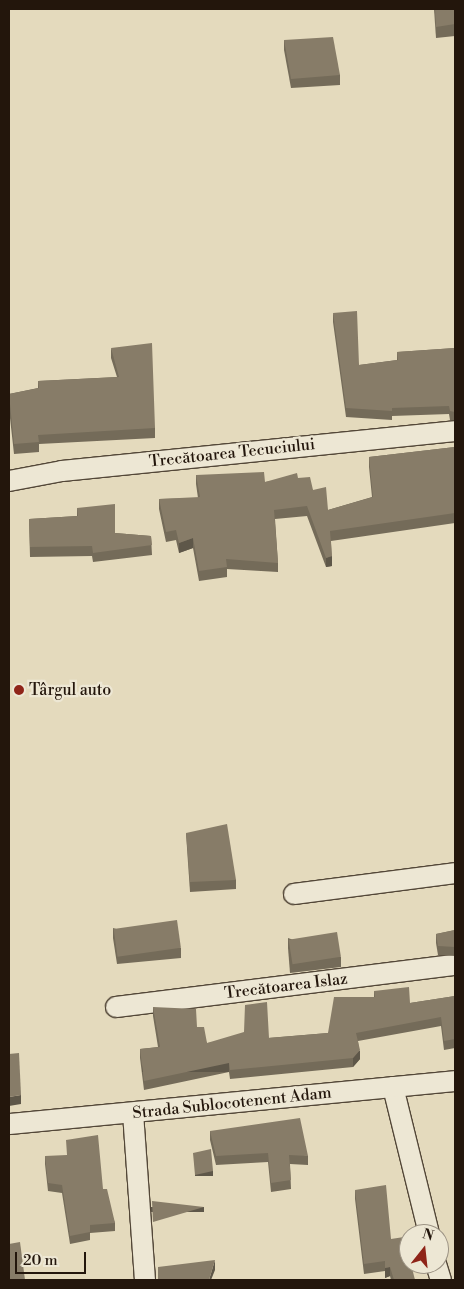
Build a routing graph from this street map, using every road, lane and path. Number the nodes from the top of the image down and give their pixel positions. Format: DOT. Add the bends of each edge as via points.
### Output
graph roads {
  1 [pos="455,431"];
  2 [pos="9,481"];
  3 [pos="455,873"];
  4 [pos="294,894"];
  5 [pos="455,965"];
  6 [pos="116,1006"];
  7 [pos="455,1081"];
  8 [pos="393,1087"];
  9 [pos="132,1113"];
  10 [pos="9,1124"];
  11 [pos="427,1224"];
  12 [pos="144,1280"];
  1 -- 2 [label="street, Trecătoarea Tecuciului" via="62,471"];
  3 -- 4 [label="street"];
  5 -- 6 [label="street, Trecătoarea Islaz"];
  7 -- 8 [label="street, Strada Sublocotenent Adam"];
  8 -- 9 [label="street, Strada Sublocotenent Adam"];
  8 -- 11 [label="street"];
  9 -- 10 [label="street, Strada Sublocotenent Adam"];
  9 -- 12 [label="street"];
}
